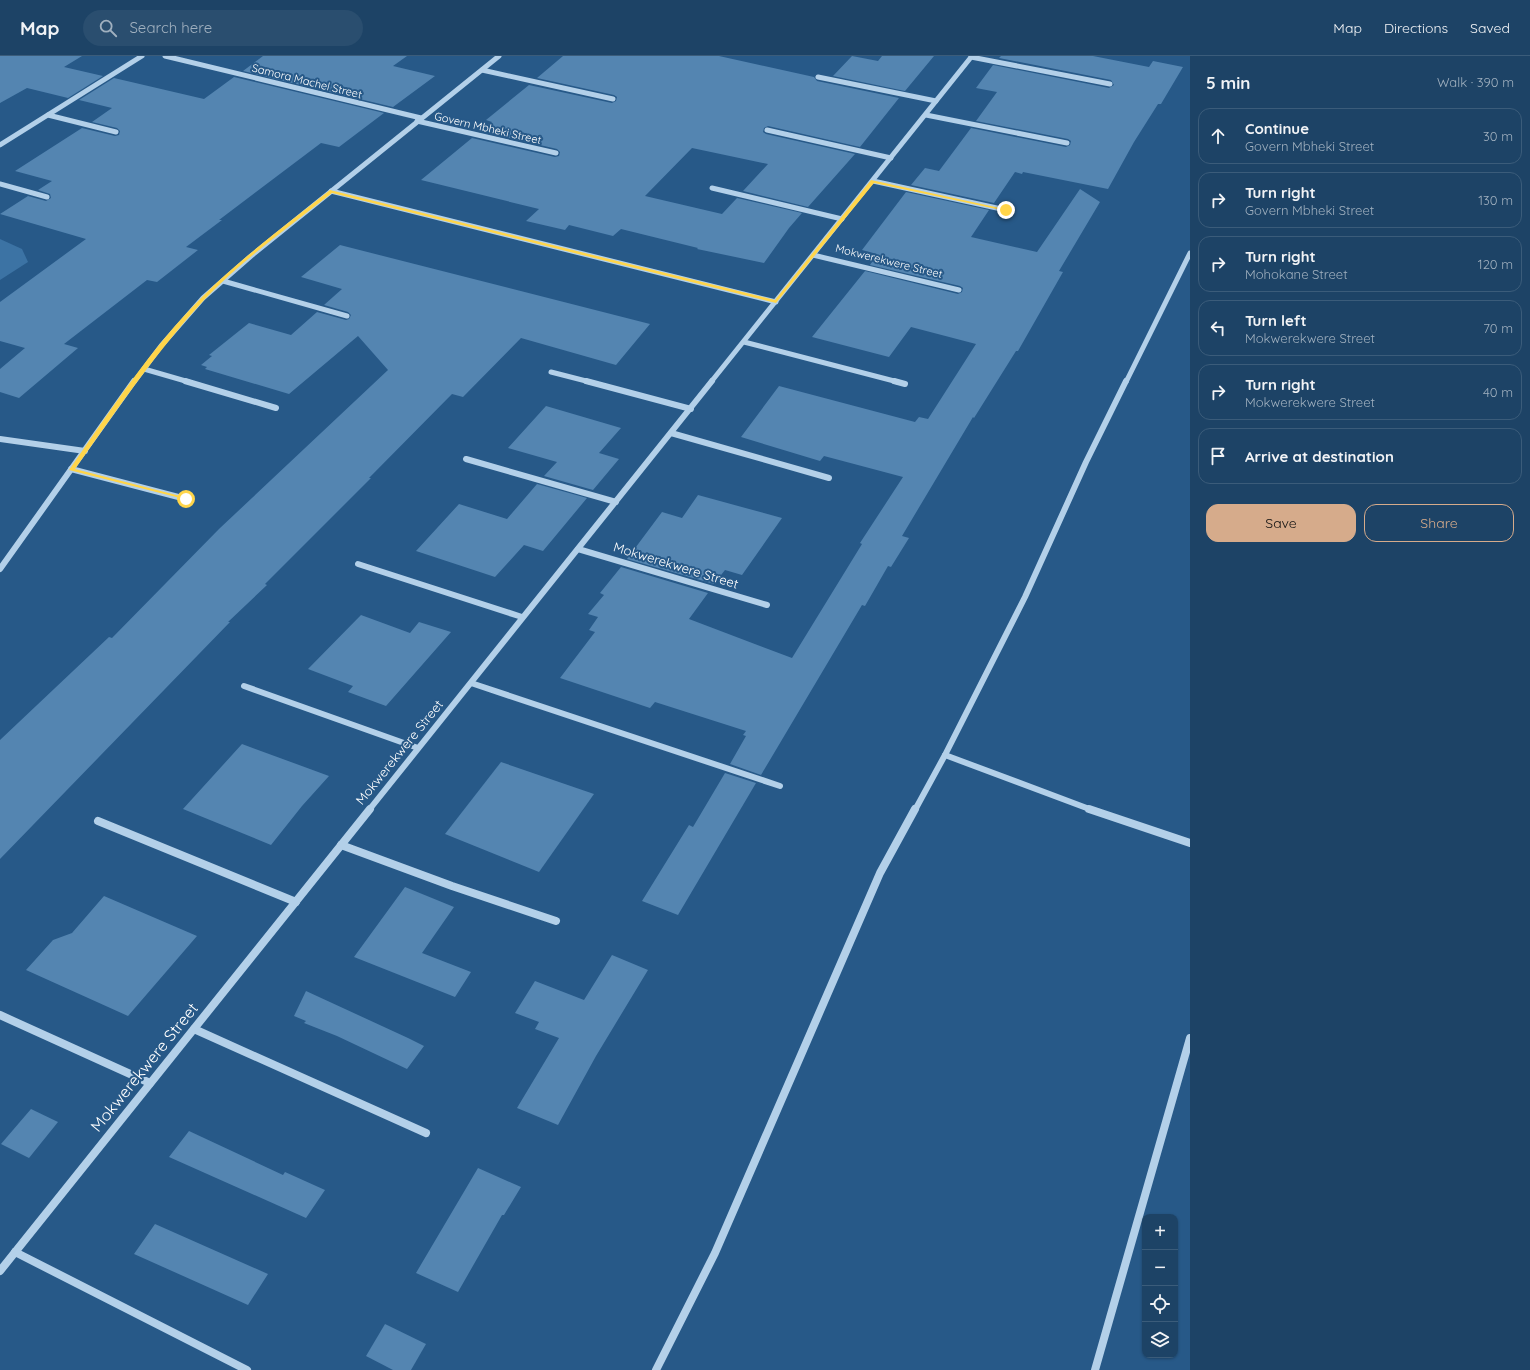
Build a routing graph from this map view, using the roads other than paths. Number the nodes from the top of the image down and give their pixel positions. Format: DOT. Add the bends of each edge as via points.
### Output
graph roads {
  1 [pos="142,56"];
  2 [pos="165,56"];
  3 [pos="499,56"];
  4 [pos="972,57"];
  5 [pos="482,70"];
  6 [pos="818,77"];
  7 [pos="1110,84"];
  8 [pos="613,99"];
  9 [pos="936,101"];
  10 [pos="48,115"];
  11 [pos="926,115"];
  12 [pos="419,119"];
  13 [pos="767,130"];
  14 [pos="116,132"];
  15 [pos="1067,143"];
  16 [pos="0,145"];
  17 [pos="556,154"];
  18 [pos="891,158"];
  19 [pos="873,181"];
  20 [pos="0,184"];
  21 [pos="712,188"];
  22 [pos="331,191"];
  23 [pos="47,197"];
  24 [pos="1006,210"];
  25 [pos="842,219"];
  26 [pos="1190,253"];
  27 [pos="813,255"];
  28 [pos="1187,268"];
  29 [pos="223,281"];
  30 [pos="958,290"];
  31 [pos="776,302"];
  32 [pos="347,316"];
  33 [pos="744,342"];
  34 [pos="144,369"];
  35 [pos="551,372"];
  36 [pos="904,384"];
  37 [pos="276,408"];
  38 [pos="691,409"];
  39 [pos="671,433"];
  40 [pos="0,438"];
  41 [pos="85,450"];
  42 [pos="466,459"];
  43 [pos="71,470"];
  44 [pos="829,478"];
  45 [pos="186,499"];
  46 [pos="616,502"];
  47 [pos="578,549"];
  48 [pos="358,564"];
  49 [pos="0,569"];
  50 [pos="767,605"];
  51 [pos="522,617"];
  52 [pos="471,683"];
  53 [pos="244,686"];
  54 [pos="418,748"];
  55 [pos="945,755"];
  56 [pos="780,786"];
  57 [pos="98,821"];
  58 [pos="1190,843"];
  59 [pos="341,845"];
  60 [pos="296,902"];
  61 [pos="556,921"];
  62 [pos="0,1015"];
  63 [pos="194,1029"];
  64 [pos="1190,1038"];
  65 [pos="150,1083"];
  66 [pos="426,1133"];
  67 [pos="15,1252"];
  68 [pos="0,1271"];
  69 [pos="247,1370"];
  70 [pos="656,1370"];
  71 [pos="1095,1370"];
  1 -- 10 [label="street"];
  2 -- 12 [label="street, Samora Machel Street"];
  3 -- 5 [label="street, Govern Mbheki Street"];
  4 -- 7 [label="street, Mokwerekwere Street"];
  4 -- 9 [label="street, Mokwerekwere Street"];
  5 -- 8 [label="street"];
  5 -- 12 [label="street, Govern Mbheki Street"];
  6 -- 9 [label="street"];
  9 -- 11 [label="street, Mokwerekwere Street"];
  10 -- 14 [label="street"];
  10 -- 16 [label="street"];
  11 -- 15 [label="street"];
  11 -- 18 [label="street, Mokwerekwere Street"];
  12 -- 17 [label="street, Govern Mbheki Street"];
  12 -- 22 [label="street, Govern Mbheki Street"];
  13 -- 18 [label="street"];
  18 -- 19 [label="street, Mokwerekwere Street"];
  19 -- 24 [label="street"];
  19 -- 25 [label="street, Mokwerekwere Street"];
  20 -- 23 [label="street"];
  21 -- 25 [label="street"];
  22 -- 29 [label="street, Govern Mbheki Street"];
  22 -- 31 [label="street"];
  25 -- 27 [label="street, Mokwerekwere Street"];
  26 -- 28 [label="street"];
  27 -- 30 [label="street, Mokwerekwere Street"];
  27 -- 31 [label="street, Mokwerekwere Street"];
  28 -- 55 [label="street" via="1086,462 1025,597"];
  29 -- 32 [label="street"];
  29 -- 34 [label="street, Govern Mbheki Street" via="204,298"];
  31 -- 33 [label="street, Mokwerekwere Street"];
  33 -- 36 [label="street"];
  33 -- 38 [label="street, Mokwerekwere Street"];
  34 -- 37 [label="street"];
  34 -- 41 [label="street, Govern Mbheki Street"];
  35 -- 38 [label="street"];
  38 -- 39 [label="street, Mokwerekwere Street"];
  39 -- 44 [label="street"];
  39 -- 46 [label="street, Mokwerekwere Street"];
  40 -- 41 [label="street"];
  41 -- 43 [label="street, Govern Mbheki Street"];
  42 -- 46 [label="street"];
  43 -- 45 [label="street"];
  43 -- 49 [label="street, Govern Mbheki Street"];
  46 -- 47 [label="street, Mokwerekwere Street"];
  47 -- 50 [label="street, Mokwerekwere Street"];
  47 -- 51 [label="street, Mokwerekwere Street"];
  48 -- 51 [label="street"];
  51 -- 52 [label="street, Mokwerekwere Street"];
  52 -- 54 [label="street, Mokwerekwere Street"];
  52 -- 56 [label="street"];
  53 -- 54 [label="street"];
  54 -- 59 [label="street, Mokwerekwere Street"];
  55 -- 58 [label="street" via="1072,803"];
  55 -- 70 [label="street" via="880,873 714,1253"];
  57 -- 60 [label="street"];
  59 -- 60 [label="street, Mokwerekwere Street"];
  59 -- 61 [label="street"];
  60 -- 63 [label="street, Mokwerekwere Street"];
  62 -- 65 [label="street"];
  63 -- 65 [label="street, Mokwerekwere Street"];
  63 -- 66 [label="street"];
  64 -- 71 [label="street"];
  65 -- 67 [label="street, Mokwerekwere Street"];
  67 -- 68 [label="street, Mokwerekwere Street"];
  67 -- 69 [label="street"];
}
